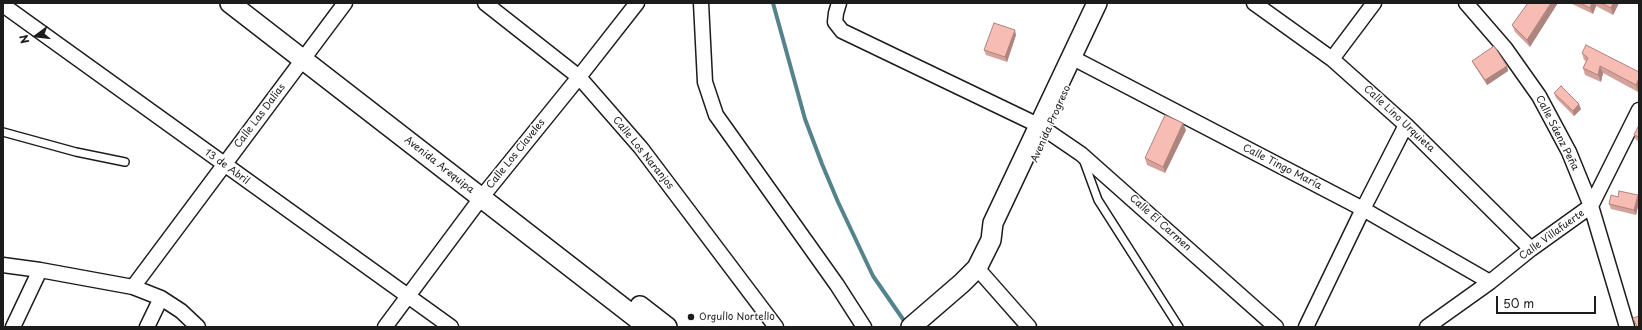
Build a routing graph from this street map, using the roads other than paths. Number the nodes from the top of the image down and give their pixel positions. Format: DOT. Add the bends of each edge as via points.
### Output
graph roads {
  1 [pos="230,3"];
  2 [pos="250,3"];
  3 [pos="345,3"];
  4 [pos="485,3"];
  5 [pos="637,3"];
  6 [pos="701,3"];
  7 [pos="839,3"];
  8 [pos="1097,3"];
  9 [pos="1104,3"];
  10 [pos="1254,3"];
  11 [pos="1374,3"];
  12 [pos="1466,3"];
  13 [pos="3,5"];
  14 [pos="306,54"];
  15 [pos="1074,59"];
  16 [pos="1332,59"];
  17 [pos="579,77"];
  18 [pos="1639,110"];
  19 [pos="1406,124"];
  20 [pos="1045,129"];
  21 [pos="3,132"];
  22 [pos="1081,154"];
  23 [pos="125,162"];
  24 [pos="224,165"];
  25 [pos="484,193"];
  26 [pos="1591,206"];
  27 [pos="1363,209"];
  28 [pos="1531,249"];
  29 [pos="3,265"];
  30 [pos="977,268"];
  31 [pos="40,270"];
  32 [pos="1490,282"];
  33 [pos="133,287"];
  34 [pos="408,297"];
  35 [pos="161,298"];
  36 [pos="643,322"];
  37 [pos="916,323"];
  38 [pos="13,327"];
  39 [pos="147,327"];
  40 [pos="198,327"];
  41 [pos="385,327"];
  42 [pos="451,327"];
  43 [pos="667,327"];
  44 [pos="776,327"];
  45 [pos="864,327"];
  46 [pos="1029,327"];
  47 [pos="1179,327"];
  48 [pos="1276,327"];
  49 [pos="1306,327"];
  50 [pos="1427,327"];
  51 [pos="1627,327"];
  1 -- 14 [label="main road, Avenida Arequipa"];
  2 -- 14 [label="main road, Avenida Arequipa"];
  3 -- 14 [label="street, Calle Las Dalias"];
  4 -- 17 [label="street, Calle Los Naranjos"];
  5 -- 17 [label="street, Calle Los Claveles"];
  6 -- 45 [label="street" via="705,82 716,115"];
  7 -- 20 [label="street, Calle El Carmen" via="835,22 842,31"];
  8 -- 15 [label="main road, Avenida Progreso"];
  9 -- 15 [label="main road, Avenida Progreso"];
  10 -- 16 [label="street, Calle Lino Urquieta"];
  11 -- 16 [label="street"];
  12 -- 26 [label="street, Calle Sáenz Peña" via="1505,48 1539,96 1569,152"];
  13 -- 24 [label="street, 13 de Abril"];
  14 -- 24 [label="street, Calle Las Dalias"];
  14 -- 25 [label="main road, Avenida Arequipa"];
  15 -- 20 [label="main road, Avenida Progreso"];
  15 -- 27 [label="street, Calle Tingo María"];
  16 -- 19 [label="street, Calle Lino Urquieta"];
  17 -- 25 [label="street, Calle Los Claveles"];
  17 -- 44 [label="street, Calle Los Naranjos" via="640,148"];
  18 -- 26 [label="street, Calle Villafuerte"];
  19 -- 27 [label="street"];
  19 -- 28 [label="street, Calle Lino Urquieta"];
  20 -- 22 [label="street, Calle El Carmen"];
  20 -- 30 [label="main road, Avenida Progreso" via="1002,229 991,240"];
  21 -- 23 [label="lane"];
  22 -- 47 [label="lane" via="1098,200"];
  22 -- 48 [label="street, Calle El Carmen"];
  24 -- 33 [label="street, Calle Las Dalias"];
  24 -- 34 [label="street, 13 de Abril"];
  25 -- 34 [label="street, Calle Los Claveles"];
  25 -- 36 [label="main road, Avenida Arequipa"];
  26 -- 28 [label="street, Calle Villafuerte"];
  26 -- 51 [label="street, Calle Sáenz Peña"];
  27 -- 32 [label="street, Calle Tingo María"];
  27 -- 49 [label="street"];
  28 -- 32 [label="street, Calle Villafuerte"];
  29 -- 31 [label="street"];
  30 -- 37 [label="main road, Avenida Progreso"];
  30 -- 46 [label="street"];
  31 -- 33 [label="street"];
  31 -- 38 [label="street"];
  32 -- 50 [label="street, Calle Villafuerte"];
  33 -- 35 [label="street"];
  34 -- 41 [label="street, Calle Los Claveles"];
  34 -- 42 [label="street, 13 de Abril"];
  35 -- 39 [label="street"];
  35 -- 40 [label="street" via="181,311"];
  36 -- 43 [label="main road, Avenida Arequipa"];
}
